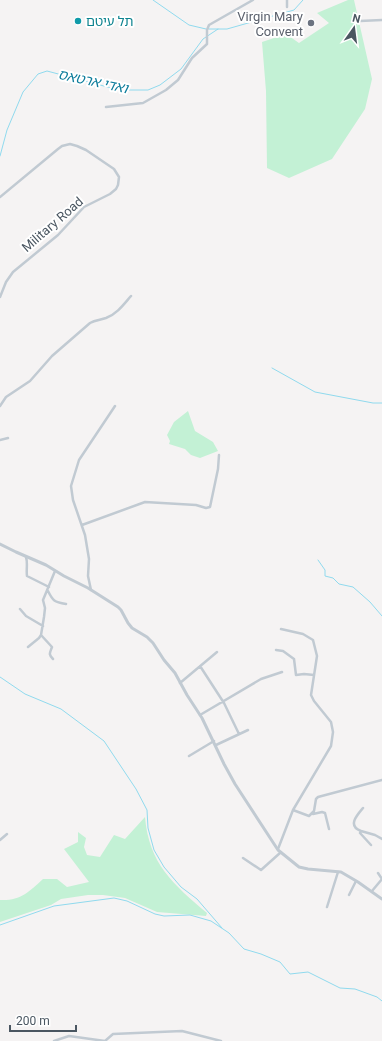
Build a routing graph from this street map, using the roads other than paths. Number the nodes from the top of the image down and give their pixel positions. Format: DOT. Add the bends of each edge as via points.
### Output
graph roads {
  1 [pos="254,0"];
  2 [pos="287,0"];
  3 [pos="287,6"];
  4 [pos="382,20"];
  5 [pos="360,21"];
  6 [pos="106,107"];
  7 [pos="0,197"];
  8 [pos="131,296"];
  9 [pos="0,297"];
  10 [pos="0,406"];
  11 [pos="115,406"];
  12 [pos="8,438"];
  13 [pos="0,440"];
  14 [pos="219,455"];
  15 [pos="82,525"];
  16 [pos="0,544"];
  17 [pos="26,557"];
  18 [pos="55,570"];
  19 [pos="48,588"];
  20 [pos="91,590"];
  21 [pos="66,604"];
  22 [pos="20,609"];
  23 [pos="43,626"];
  24 [pos="281,629"];
  25 [pos="41,635"];
  26 [pos="28,647"];
  27 [pos="276,650"];
  28 [pos="217,652"];
  29 [pos="53,659"];
  30 [pos="200,666"];
  31 [pos="282,672"];
  32 [pos="314,675"];
  33 [pos="180,683"];
  34 [pos="223,702"];
  35 [pos="200,715"];
  36 [pos="248,730"];
  37 [pos="239,734"];
  38 [pos="214,741"];
  39 [pos="216,745"];
  40 [pos="189,756"];
  41 [pos="382,780"];
  42 [pos="363,808"];
  43 [pos="293,810"];
  44 [pos="313,814"];
  45 [pos="329,829"];
  46 [pos="361,831"];
  47 [pos="7,834"];
  48 [pos="382,839"];
  49 [pos="0,840"];
  50 [pos="371,845"];
  51 [pos="279,851"];
  52 [pos="243,858"];
  53 [pos="338,871"];
  54 [pos="378,873"];
  55 [pos="382,879"];
  56 [pos="356,880"];
  57 [pos="372,891"];
  58 [pos="349,895"];
  59 [pos="382,899"];
  60 [pos="328,907"];
  61 [pos="63,1039"];
  62 [pos="93,1040"];
  63 [pos="54,1041"];
  64 [pos="105,1041"];
  65 [pos="221,1041"];
  1 -- 6 [label="street" via="209,25 207,44 192,58 178,80 166,90 143,103"];
  2 -- 3 [label="street"];
  4 -- 5 [label="street"];
  7 -- 9 [label="street, Military Road" via="66,145 86,150 112,167 119,176 114,192 84,207 58,235 13,272"];
  8 -- 10 [label="street" via="118,311 90,323 52,356 30,381 6,397"];
  11 -- 15 [label="street" via="78,460 71,486"];
  12 -- 13 [label="street"];
  14 -- 15 [label="street" via="210,507 145,502"];
  15 -- 20 [label="street" via="89,559 88,576"];
  16 -- 17 [label="street"];
  17 -- 18 [label="street"];
  17 -- 19 [label="street" via="27,576"];
  18 -- 19 [label="street"];
  18 -- 20 [label="street"];
  19 -- 21 [label="street" via="53,600"];
  19 -- 23 [label="street" via="43,600"];
  20 -- 33 [label="street" via="118,607 132,628 150,639"];
  22 -- 23 [label="street" via="26,616"];
  23 -- 25 [label="street"];
  24 -- 32 [label="street" via="303,634 313,640 317,656"];
  25 -- 26 [label="street"];
  25 -- 29 [label="street" via="52,647 49,655"];
  27 -- 32 [label="street" via="294,659 296,675"];
  28 -- 30 [label="street"];
  30 -- 33 [label="street"];
  30 -- 34 [label="street"];
  31 -- 34 [label="street" via="261,679"];
  32 -- 43 [label="street" via="311,696 331,722 331,746"];
  33 -- 35 [label="street"];
  34 -- 35 [label="street"];
  34 -- 37 [label="street"];
  35 -- 38 [label="street"];
  36 -- 37 [label="street"];
  37 -- 39 [label="street"];
  38 -- 39 [label="street"];
  38 -- 40 [label="street"];
  39 -- 51 [label="street" via="235,784"];
  41 -- 44 [label="street" via="318,797"];
  42 -- 46 [label="street" via="354,822 357,830"];
  43 -- 44 [label="street" via="303,815"];
  43 -- 51 [label="street"];
  44 -- 45 [label="street" via="325,813"];
  46 -- 48 [label="street"];
  46 -- 50 [label="street"];
  47 -- 49 [label="street"];
  51 -- 52 [label="street" via="261,870"];
  51 -- 53 [label="street" via="303,869"];
  53 -- 56 [label="street"];
  53 -- 60 [label="street"];
  54 -- 55 [label="street"];
  55 -- 57 [label="street"];
  56 -- 57 [label="street"];
  56 -- 58 [label="street"];
  57 -- 59 [label="street"];
  61 -- 62 [label="street" via="75,1036"];
  61 -- 63 [label="street"];
  62 -- 64 [label="street"];
  64 -- 65 [label="street" via="113,1034 182,1031"];
}
